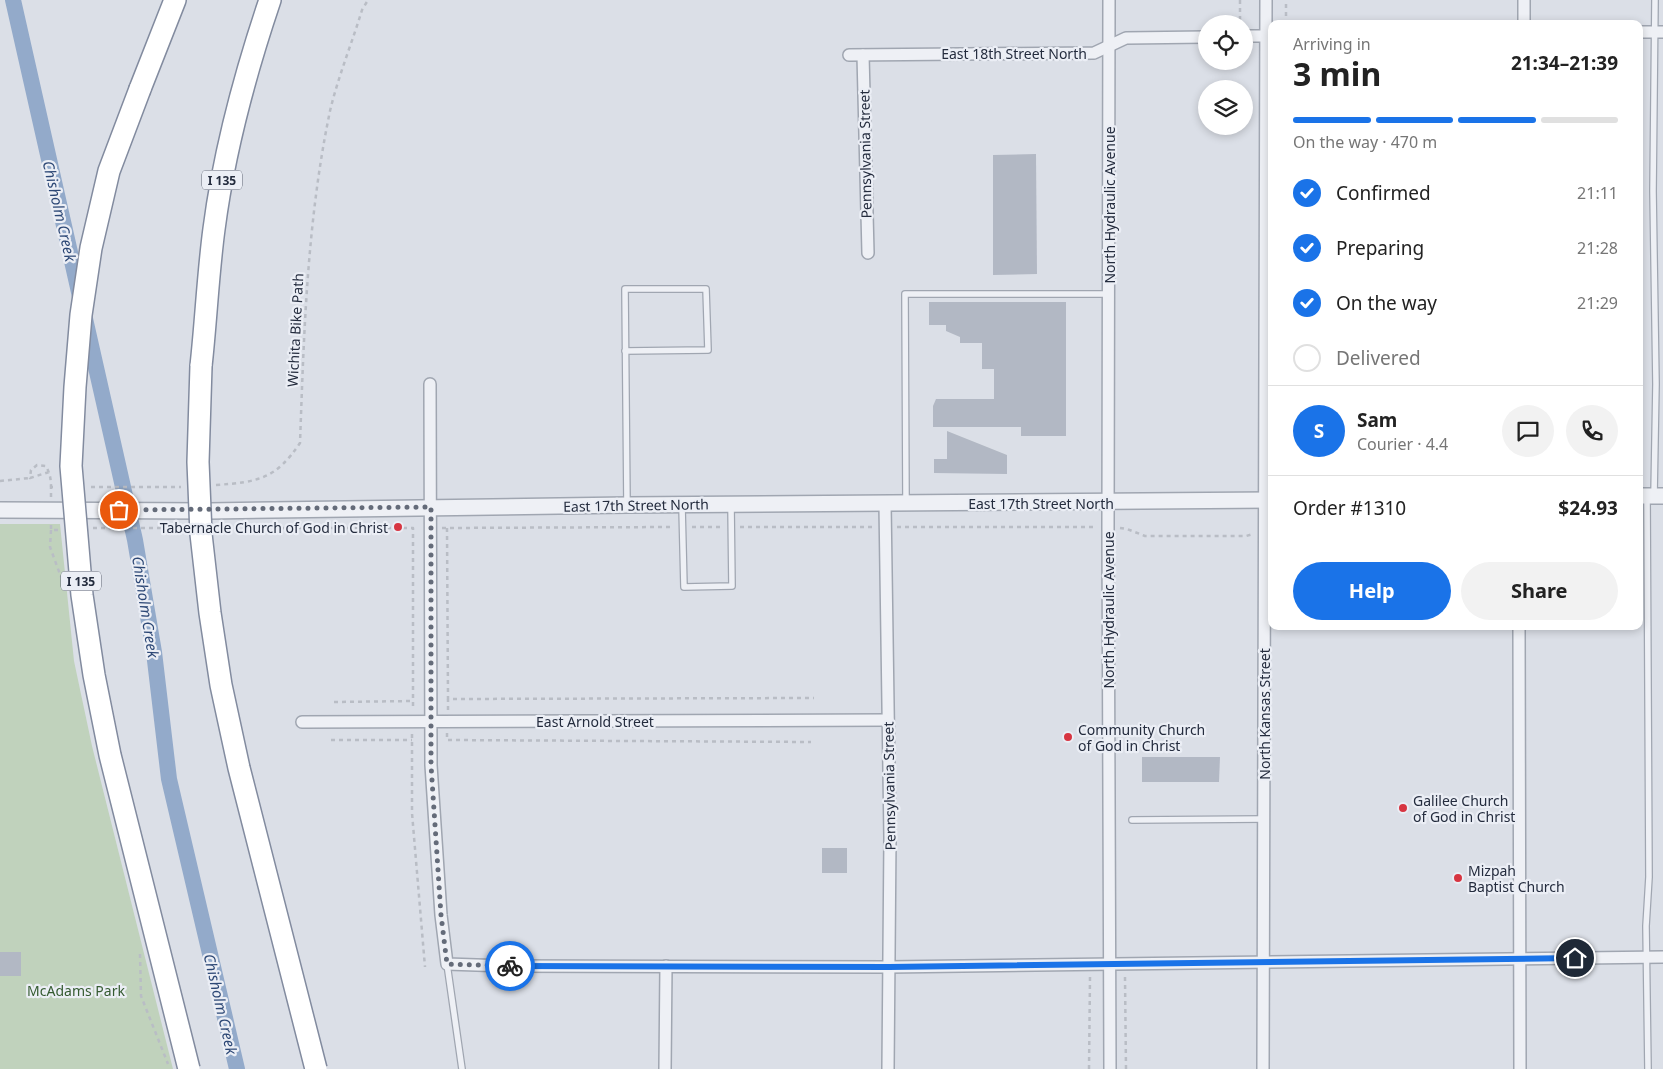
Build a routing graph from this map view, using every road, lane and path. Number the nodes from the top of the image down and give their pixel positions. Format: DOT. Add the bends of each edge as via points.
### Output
graph roads {
  1 [pos="175,0"];
  2 [pos="270,0"];
  3 [pos="368,0"];
  4 [pos="1109,0"];
  5 [pos="1240,0"];
  6 [pos="1266,0"];
  7 [pos="1286,0"];
  8 [pos="1524,0"];
  9 [pos="1655,0"];
  10 [pos="1240,15"];
  11 [pos="1286,20"];
  12 [pos="1524,20"];
  13 [pos="1268,24"];
  14 [pos="1643,32"];
  15 [pos="1659,32"];
  16 [pos="1253,36"];
  17 [pos="1268,36"];
  18 [pos="1198,37"];
  19 [pos="1109,46"];
  20 [pos="849,55"];
  21 [pos="863,55"];
  22 [pos="868,253"];
  23 [pos="1108,294"];
  24 [pos="625,351"];
  25 [pos="430,384"];
  26 [pos="49,472"];
  27 [pos="30,478"];
  28 [pos="0,481"];
  29 [pos="208,486"];
  30 [pos="51,487"];
  31 [pos="90,487"];
  32 [pos="189,487"];
  33 [pos="1651,496"];
  34 [pos="1268,500"];
  35 [pos="1108,502"];
  36 [pos="627,504"];
  37 [pos="682,504"];
  38 [pos="731,504"];
  39 [pos="885,504"];
  40 [pos="906,504"];
  41 [pos="431,507"];
  42 [pos="0,510"];
  43 [pos="683,527"];
  44 [pos="731,527"];
  45 [pos="885,527"];
  46 [pos="91,528"];
  47 [pos="177,528"];
  48 [pos="210,528"];
  49 [pos="431,528"];
  50 [pos="447,528"];
  51 [pos="1108,528"];
  52 [pos="1265,529"];
  53 [pos="1519,630"];
  54 [pos="814,698"];
  55 [pos="448,699"];
  56 [pos="413,701"];
  57 [pos="334,702"];
  58 [pos="888,720"];
  59 [pos="302,722"];
  60 [pos="413,722"];
  61 [pos="431,722"];
  62 [pos="447,722"];
  63 [pos="331,740"];
  64 [pos="412,740"];
  65 [pos="811,742"];
  66 [pos="1264,819"];
  67 [pos="1132,820"];
  68 [pos="140,947"];
  69 [pos="1648,957"];
  70 [pos="1663,957"];
  71 [pos="1521,959"];
  72 [pos="1263,962"];
  73 [pos="1110,963"];
  74 [pos="447,964"];
  75 [pos="666,966"];
  76 [pos="426,967"];
  77 [pos="889,967"];
  78 [pos="169,1069"];
  79 [pos="189,1069"];
  80 [pos="316,1069"];
  81 [pos="462,1069"];
  82 [pos="665,1069"];
  83 [pos="888,1069"];
  84 [pos="1110,1069"];
  85 [pos="1263,1069"];
  86 [pos="1520,1069"];
  87 [pos="1648,1069"];
  1 -- 79 [label="highway, I 135, bridge" via="110,172 91,248 74,387 71,466 82,595 94,675 110,755"];
  2 -- 80 [label="highway, I 135, bridge" via="240,101 214,230 201,366 198,462 210,612 221,685"];
  3 -- 29 [label="path, Wichita Bike Path" via="331,110 318,181 306,289 300,443 289,460 270,475 245,483"];
  4 -- 19 [label="street, North Hydraulic Avenue"];
  5 -- 10 [label="path"];
  6 -- 13 [label="street, North Kansas Street"];
  7 -- 11 [label="path"];
  8 -- 12 [label="street"];
  9 -- 15 [label="lane"];
  14 -- 15 [label="street"];
  15 -- 33 [label="lane" via="1654,191 1656,384"];
  16 -- 17 [label="street"];
  18 -- 19 [label="street, East 18th Street North" via="1126,38"];
  19 -- 21 [label="street, East 18th Street North" via="1094,53"];
  19 -- 23 [label="street, North Hydraulic Avenue"];
  20 -- 21 [label="street, East 18th Street North"];
  21 -- 22 [label="street, Pennsylvania Street"];
  23 -- 35 [label="street, North Hydraulic Avenue"];
  23 -- 40 [label="lane" via="905,294"];
  24 -- 24 [label="lane" via="624,289 706,289 708,350"];
  24 -- 36 [label="lane"];
  25 -- 41 [label="street"];
  26 -- 27 [label="path"];
  26 -- 27 [label="path" via="46,466 37,465 31,470"];
  26 -- 30 [label="path"];
  27 -- 28 [label="path"];
  31 -- 32 [label="path"];
  33 -- 69 [label="lane"];
  34 -- 35 [label="street, East 17th Street North"];
  34 -- 52 [label="street, North Kansas Street"];
  35 -- 40 [label="street, East 17th Street North"];
  35 -- 51 [label="street, North Hydraulic Avenue"];
  36 -- 37 [label="street, East 17th Street North"];
  36 -- 41 [label="street, East 17th Street North"];
  37 -- 38 [label="street, East 17th Street North"];
  37 -- 43 [label="lane"];
  38 -- 39 [label="street, East 17th Street North"];
  38 -- 44 [label="lane"];
  39 -- 40 [label="street, East 17th Street North"];
  39 -- 45 [label="street, Pennsylvania Street"];
  41 -- 42 [label="street, East 17th Street North"];
  41 -- 49 [label="street"];
  43 -- 44 [label="path"];
  43 -- 44 [label="lane" via="684,587 732,586"];
  43 -- 50 [label="path"];
  44 -- 45 [label="path"];
  45 -- 51 [label="path"];
  45 -- 58 [label="street, Pennsylvania Street"];
  46 -- 47 [label="path"];
  48 -- 56 [label="path" via="413,528"];
  49 -- 50 [label="path"];
  49 -- 61 [label="street"];
  50 -- 55 [label="path"];
  51 -- 52 [label="path" via="1127,529 1146,536 1246,536"];
  51 -- 73 [label="street, North Hydraulic Avenue"];
  52 -- 66 [label="street, North Kansas Street"];
  53 -- 71 [label="street"];
  54 -- 55 [label="path"];
  55 -- 62 [label="path"];
  56 -- 57 [label="path"];
  56 -- 60 [label="path"];
  58 -- 62 [label="street, East Arnold Street"];
  58 -- 77 [label="street, Pennsylvania Street"];
  59 -- 60 [label="street, East Arnold Street"];
  60 -- 61 [label="street, East Arnold Street"];
  60 -- 64 [label="path"];
  61 -- 62 [label="street, East Arnold Street"];
  61 -- 74 [label="street" via="431,765"];
  62 -- 65 [label="path" via="447,740"];
  63 -- 64 [label="path"];
  64 -- 76 [label="path" via="412,813"];
  66 -- 67 [label="lane"];
  66 -- 72 [label="street, North Kansas Street"];
  68 -- 78 [label="path" via="141,996"];
  69 -- 70 [label="street"];
  69 -- 71 [label="street"];
  69 -- 87 [label="lane"];
  71 -- 72 [label="street"];
  71 -- 86 [label="street"];
  72 -- 73 [label="street"];
  72 -- 85 [label="street, North Kansas Street"];
  73 -- 77 [label="street"];
  73 -- 84 [label="street, North Hydraulic Avenue"];
  74 -- 75 [label="street"];
  74 -- 81 [label="lane"];
  75 -- 77 [label="street"];
  75 -- 82 [label="street"];
  77 -- 83 [label="street, Pennsylvania Street"];
}
